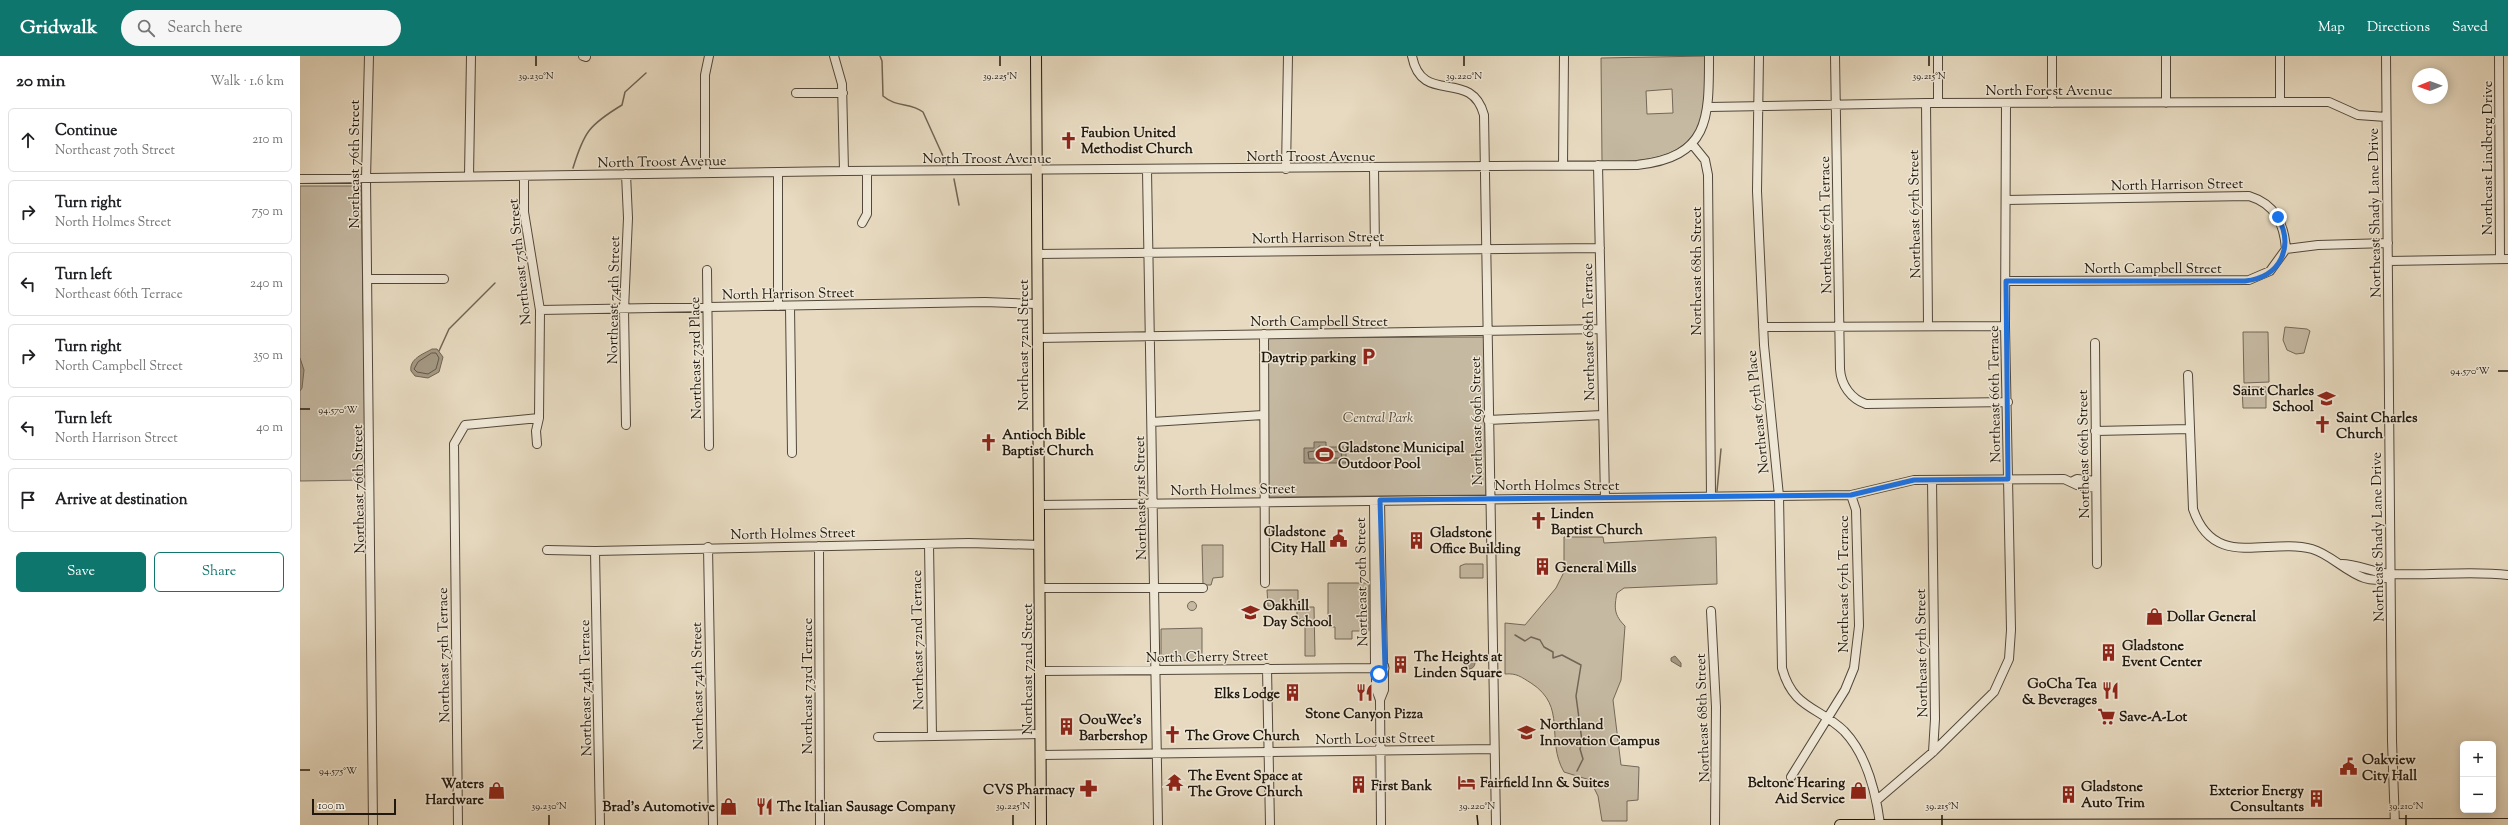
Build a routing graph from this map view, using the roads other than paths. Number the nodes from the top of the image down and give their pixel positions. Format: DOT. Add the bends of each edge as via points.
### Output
graph roads {
  1 [pos="369,56"];
  2 [pos="471,56"];
  3 [pos="709,56"];
  4 [pos="834,56"];
  5 [pos="1036,56"];
  6 [pos="1288,56"];
  7 [pos="1412,56"];
  8 [pos="1564,56"];
  9 [pos="1709,56"];
  10 [pos="1759,56"];
  11 [pos="1835,56"];
  12 [pos="1938,56"];
  13 [pos="2052,56"];
  14 [pos="2166,56"];
  15 [pos="2280,56"];
  16 [pos="2386,56"];
  17 [pos="2499,56"];
  18 [pos="796,93"];
  19 [pos="843,93"];
  20 [pos="1926,102"];
  21 [pos="1938,102"];
  22 [pos="2280,102"];
  23 [pos="2006,103"];
  24 [pos="2052,103"];
  25 [pos="2166,103"];
  26 [pos="1836,104"];
  27 [pos="1758,105"];
  28 [pos="1709,107"];
  29 [pos="2386,117"];
  30 [pos="1692,144"];
  31 [pos="1563,165"];
  32 [pos="1598,165"];
  33 [pos="1485,167"];
  34 [pos="1286,169"];
  35 [pos="1374,169"];
  36 [pos="1036,170"];
  37 [pos="1147,170"];
  38 [pos="844,171"];
  39 [pos="867,171"];
  40 [pos="778,172"];
  41 [pos="705,173"];
  42 [pos="626,174"];
  43 [pos="469,176"];
  44 [pos="524,176"];
  45 [pos="300,179"];
  46 [pos="366,179"];
  47 [pos="2006,200"];
  48 [pos="862,223"];
  49 [pos="2388,243"];
  50 [pos="1486,248"];
  51 [pos="1600,248"];
  52 [pos="2286,249"];
  53 [pos="1375,250"];
  54 [pos="1148,252"];
  55 [pos="1037,254"];
  56 [pos="2504,259"];
  57 [pos="2388,261"];
  58 [pos="707,270"];
  59 [pos="368,279"];
  60 [pos="444,279"];
  61 [pos="2006,281"];
  62 [pos="1037,304"];
  63 [pos="778,306"];
  64 [pos="790,307"];
  65 [pos="707,308"];
  66 [pos="540,310"];
  67 [pos="624,310"];
  68 [pos="1928,325"];
  69 [pos="1839,326"];
  70 [pos="2006,326"];
  71 [pos="1763,327"];
  72 [pos="1601,329"];
  73 [pos="1488,332"];
  74 [pos="1150,334"];
  75 [pos="1264,334"];
  76 [pos="1037,338"];
  77 [pos="2094,343"];
  78 [pos="2188,375"];
  79 [pos="2008,402"];
  80 [pos="1263,415"];
  81 [pos="1603,415"];
  82 [pos="539,418"];
  83 [pos="1488,420"];
  84 [pos="1152,422"];
  85 [pos="626,425"];
  86 [pos="2190,429"];
  87 [pos="2095,431"];
  88 [pos="537,444"];
  89 [pos="709,446"];
  90 [pos="792,453"];
  91 [pos="2008,479"];
  92 [pos="1932,480"];
  93 [pos="2096,485"];
  94 [pos="1711,495"];
  95 [pos="1851,495"];
  96 [pos="1779,496"];
  97 [pos="1490,498"];
  98 [pos="1605,498"];
  99 [pos="1377,500"];
  100 [pos="1264,501"];
  101 [pos="1152,503"];
  102 [pos="1039,505"];
  103 [pos="929,544"];
  104 [pos="1040,545"];
  105 [pos="819,546"];
  106 [pos="708,547"];
  107 [pos="546,550"];
  108 [pos="595,551"];
  109 [pos="2097,564"];
  110 [pos="2392,574"];
  111 [pos="2508,575"];
  112 [pos="1265,583"];
  113 [pos="1155,587"];
  114 [pos="1040,588"];
  115 [pos="1203,588"];
  116 [pos="1711,611"];
  117 [pos="1267,668"];
  118 [pos="1378,668"];
  119 [pos="1156,670"];
  120 [pos="1040,672"];
  121 [pos="1827,719"];
  122 [pos="1041,734"];
  123 [pos="932,736"];
  124 [pos="878,737"];
  125 [pos="1494,749"];
  126 [pos="1381,751"];
  127 [pos="1933,752"];
  128 [pos="1268,753"];
  129 [pos="1156,754"];
  130 [pos="1041,755"];
  131 [pos="1791,777"];
  132 [pos="1877,800"];
  133 [pos="1880,824"];
  134 [pos="1985,824"];
  135 [pos="2191,824"];
  136 [pos="2508,824"];
  137 [pos="373,825"];
  138 [pos="458,825"];
  139 [pos="600,825"];
  140 [pos="713,825"];
  141 [pos="820,825"];
  142 [pos="1041,825"];
  143 [pos="1158,825"];
  144 [pos="1270,825"];
  145 [pos="1381,825"];
  146 [pos="1496,825"];
  147 [pos="1715,825"];
  148 [pos="1840,825"];
  149 [pos="2395,825"];
  1 -- 46 [label="street, Northeast 76th Street"];
  2 -- 43 [label="street"];
  3 -- 41 [label="street" via="705,75"];
  4 -- 19 [label="street" via="841,75"];
  5 -- 36 [label="main road, Northeast 72nd Street"];
  6 -- 34 [label="street"];
  7 -- 33 [label="street, Northeast 69th Street" via="1417,72 1424,80 1475,96 1484,115"];
  8 -- 31 [label="street"];
  9 -- 28 [label="street"];
  10 -- 27 [label="street, Northeast 67th Place"];
  11 -- 26 [label="street, Northeast 67th Terrace"];
  12 -- 21 [label="street"];
  13 -- 24 [label="street"];
  14 -- 25 [label="street"];
  15 -- 22 [label="street"];
  16 -- 29 [label="street, Northeast Shady Lane Drive"];
  17 -- 56 [label="street, Northeast Lindberg Drive"];
  18 -- 19 [label="street"];
  19 -- 38 [label="street"];
  20 -- 21 [label="street, North Forest Avenue"];
  20 -- 26 [label="street, North Forest Avenue"];
  20 -- 68 [label="street, Northeast 67th Street"];
  21 -- 23 [label="street, North Forest Avenue"];
  22 -- 25 [label="street, North Forest Avenue"];
  22 -- 29 [label="street, North Forest Avenue" via="2329,102 2358,115"];
  23 -- 24 [label="street, North Forest Avenue"];
  23 -- 47 [label="street, Northeast 66th Terrace"];
  24 -- 25 [label="street, North Forest Avenue"];
  26 -- 27 [label="street, North Forest Avenue"];
  26 -- 69 [label="street, Northeast 67th Terrace"];
  27 -- 28 [label="street, North Forest Avenue"];
  27 -- 71 [label="street, Northeast 67th Place" via="1757,191"];
  28 -- 30 [label="street" via="1704,126"];
  29 -- 49 [label="street, Northeast Shady Lane Drive"];
  30 -- 32 [label="street, North Troost Avenue" via="1682,152 1656,163 1637,166"];
  30 -- 94 [label="street, Northeast 68th Street" via="1705,160 1708,174"];
  31 -- 32 [label="street, North Troost Avenue"];
  31 -- 33 [label="street, North Troost Avenue"];
  32 -- 51 [label="street, Northeast 68th Terrace"];
  33 -- 35 [label="street, North Troost Avenue"];
  33 -- 50 [label="street, Northeast 69th Street"];
  34 -- 35 [label="street, North Troost Avenue"];
  34 -- 37 [label="street, North Troost Avenue"];
  35 -- 53 [label="street"];
  36 -- 37 [label="street, North Troost Avenue"];
  36 -- 39 [label="street, North Troost Avenue"];
  36 -- 55 [label="main road, Northeast 72nd Street"];
  37 -- 54 [label="street, Northeast 71st Street"];
  38 -- 39 [label="street, North Troost Avenue"];
  38 -- 40 [label="street, North Troost Avenue"];
  39 -- 48 [label="street" via="867,214"];
  40 -- 41 [label="street, North Troost Avenue"];
  40 -- 63 [label="street"];
  41 -- 42 [label="street, North Troost Avenue"];
  42 -- 44 [label="street, North Troost Avenue"];
  42 -- 67 [label="street, Northeast 74th Street" via="628,218"];
  43 -- 44 [label="street, North Troost Avenue"];
  43 -- 46 [label="street, North Troost Avenue"];
  44 -- 66 [label="street, Northeast 75th Street" via="526,225"];
  45 -- 46 [label="street, North Troost Avenue"];
  46 -- 59 [label="street, Northeast 76th Street"];
  47 -- 52 [label="street, North Harrison Street" via="2249,196 2267,205 2278,217 2285,233"];
  47 -- 61 [label="street, Northeast 66th Terrace"];
  49 -- 52 [label="street" via="2326,244"];
  49 -- 57 [label="street, Northeast Shady Lane Drive"];
  50 -- 51 [label="street, North Harrison Street"];
  50 -- 53 [label="street, North Harrison Street"];
  50 -- 73 [label="street, Northeast 69th Street"];
  51 -- 72 [label="street, Northeast 68th Terrace"];
  52 -- 61 [label="street, North Campbell Street" via="2270,271 2249,280"];
  53 -- 54 [label="street, North Harrison Street"];
  54 -- 55 [label="street, North Harrison Street"];
  54 -- 74 [label="street, Northeast 71st Street"];
  55 -- 62 [label="main road, Northeast 72nd Street"];
  56 -- 57 [label="street"];
  57 -- 110 [label="street, Northeast Shady Lane Drive"];
  58 -- 65 [label="street, Northeast 73rd Place"];
  59 -- 60 [label="street"];
  59 -- 137 [label="street, Northeast 76th Street"];
  61 -- 70 [label="street, Northeast 66th Terrace"];
  62 -- 64 [label="street, North Harrison Street" via="984,302"];
  62 -- 76 [label="main road, Northeast 72nd Street"];
  63 -- 64 [label="street, North Harrison Street"];
  63 -- 65 [label="street, North Harrison Street"];
  64 -- 90 [label="street"];
  65 -- 67 [label="street, North Harrison Street"];
  65 -- 89 [label="street, Northeast 73rd Place"];
  66 -- 67 [label="street, North Harrison Street"];
  66 -- 82 [label="street, Northeast 75th Street"];
  67 -- 85 [label="street, Northeast 74th Street"];
  68 -- 69 [label="street"];
  68 -- 70 [label="street"];
  69 -- 71 [label="street"];
  69 -- 79 [label="street, Northeast 67th Terrace" via="1840,373 1854,398 1866,404"];
  70 -- 79 [label="street, Northeast 66th Terrace"];
  71 -- 96 [label="street, Northeast 67th Place"];
  72 -- 73 [label="street, North Campbell Street"];
  72 -- 81 [label="street, Northeast 68th Terrace"];
  73 -- 75 [label="street, North Campbell Street"];
  73 -- 83 [label="street, Northeast 69th Street"];
  74 -- 75 [label="street, North Campbell Street"];
  74 -- 76 [label="street, North Campbell Street"];
  74 -- 84 [label="street, Northeast 71st Street"];
  75 -- 80 [label="street"];
  76 -- 102 [label="main road, Northeast 72nd Street"];
  77 -- 87 [label="street, Northeast 66th Street"];
  78 -- 86 [label="street"];
  79 -- 91 [label="street, Northeast 66th Terrace"];
  80 -- 84 [label="street"];
  80 -- 100 [label="street"];
  81 -- 83 [label="street"];
  81 -- 98 [label="street, Northeast 68th Terrace"];
  82 -- 88 [label="street"];
  82 -- 138 [label="street, Northeast 75th Terrace" via="465,425 454,444"];
  83 -- 97 [label="street, Northeast 69th Street"];
  84 -- 101 [label="street, Northeast 71st Street"];
  86 -- 87 [label="street"];
  86 -- 110 [label="street" via="2193,509 2200,525 2210,537 2220,544 2231,546 2262,549 2305,547 2326,553 2350,572 2364,578 2375,580"];
  87 -- 93 [label="street, Northeast 66th Street"];
  91 -- 92 [label="street, North Holmes Street"];
  91 -- 93 [label="street, North Holmes Street" via="2077,479"];
  91 -- 127 [label="street, Northeast 66th Terrace" via="2011,630 2009,659 1994,692"];
  92 -- 95 [label="street, North Holmes Street" via="1900,482"];
  92 -- 127 [label="street, Northeast 67th Street" via="1935,719"];
  93 -- 109 [label="street, Northeast 66th Street"];
  94 -- 96 [label="street, North Holmes Street"];
  94 -- 98 [label="street, North Holmes Street"];
  95 -- 96 [label="street, North Holmes Street"];
  95 -- 121 [label="street, Northeast 67th Terrace" via="1856,510 1858,651 1850,679"];
  96 -- 121 [label="street, Northeast 67th Place" via="1782,668 1791,692"];
  97 -- 98 [label="street, North Holmes Street"];
  97 -- 99 [label="street, North Holmes Street"];
  97 -- 125 [label="street, Northeast 69th Street"];
  99 -- 100 [label="street, North Holmes Street"];
  99 -- 118 [label="street, Northeast 70th Street" via="1382,510"];
  100 -- 101 [label="street, North Holmes Street"];
  100 -- 112 [label="street"];
  101 -- 102 [label="street, North Holmes Street"];
  101 -- 113 [label="street, Northeast 71st Street"];
  102 -- 104 [label="main road, Northeast 72nd Street"];
  103 -- 104 [label="street, North Holmes Street"];
  103 -- 105 [label="street, North Holmes Street"];
  103 -- 123 [label="street, Northeast 72nd Terrace"];
  104 -- 114 [label="main road, Northeast 72nd Street"];
  105 -- 106 [label="street, North Holmes Street"];
  105 -- 141 [label="street, Northeast 73rd Terrace"];
  106 -- 108 [label="street, North Holmes Street"];
  106 -- 140 [label="street, Northeast 74th Street"];
  107 -- 108 [label="street, North Holmes Street"];
  108 -- 139 [label="street, Northeast 74th Terrace"];
  110 -- 111 [label="street"];
  110 -- 149 [label="street, Northeast Shady Lane Drive"];
  113 -- 114 [label="street"];
  113 -- 115 [label="street"];
  113 -- 119 [label="street, Northeast 71st Street"];
  114 -- 120 [label="main road, Northeast 72nd Street"];
  116 -- 147 [label="street, Northeast 68th Street" via="1716,707"];
  117 -- 118 [label="street, North Cherry Street"];
  117 -- 119 [label="street, North Cherry Street"];
  117 -- 128 [label="street"];
  118 -- 126 [label="street, Northeast 70th Street" via="1384,690 1380,700"];
  119 -- 120 [label="street, North Cherry Street"];
  119 -- 129 [label="street, Northeast 71st Street"];
  120 -- 122 [label="main road, Northeast 72nd Street"];
  121 -- 131 [label="street, Northeast 67th Terrace"];
  121 -- 132 [label="street, Northeast 67th Place" via="1838,726 1854,745"];
  122 -- 123 [label="street"];
  122 -- 130 [label="main road, Northeast 72nd Street"];
  123 -- 124 [label="street"];
  125 -- 126 [label="street, North Locust Street"];
  125 -- 146 [label="street, Northeast 69th Street"];
  126 -- 128 [label="street, North Locust Street"];
  126 -- 145 [label="street, Northeast 70th Street"];
  127 -- 132 [label="street"];
  128 -- 129 [label="street, North Locust Street"];
  128 -- 144 [label="street"];
  129 -- 130 [label="street, North Locust Street"];
  129 -- 143 [label="street, Northeast 71st Street"];
  130 -- 142 [label="main road, Northeast 72nd Street"];
  132 -- 133 [label="street, Northeast 67th Place"];
  133 -- 134 [label="main road"];
  133 -- 148 [label="main road"];
  134 -- 135 [label="main road"];
  135 -- 149 [label="main road"];
  136 -- 149 [label="main road"];
}
